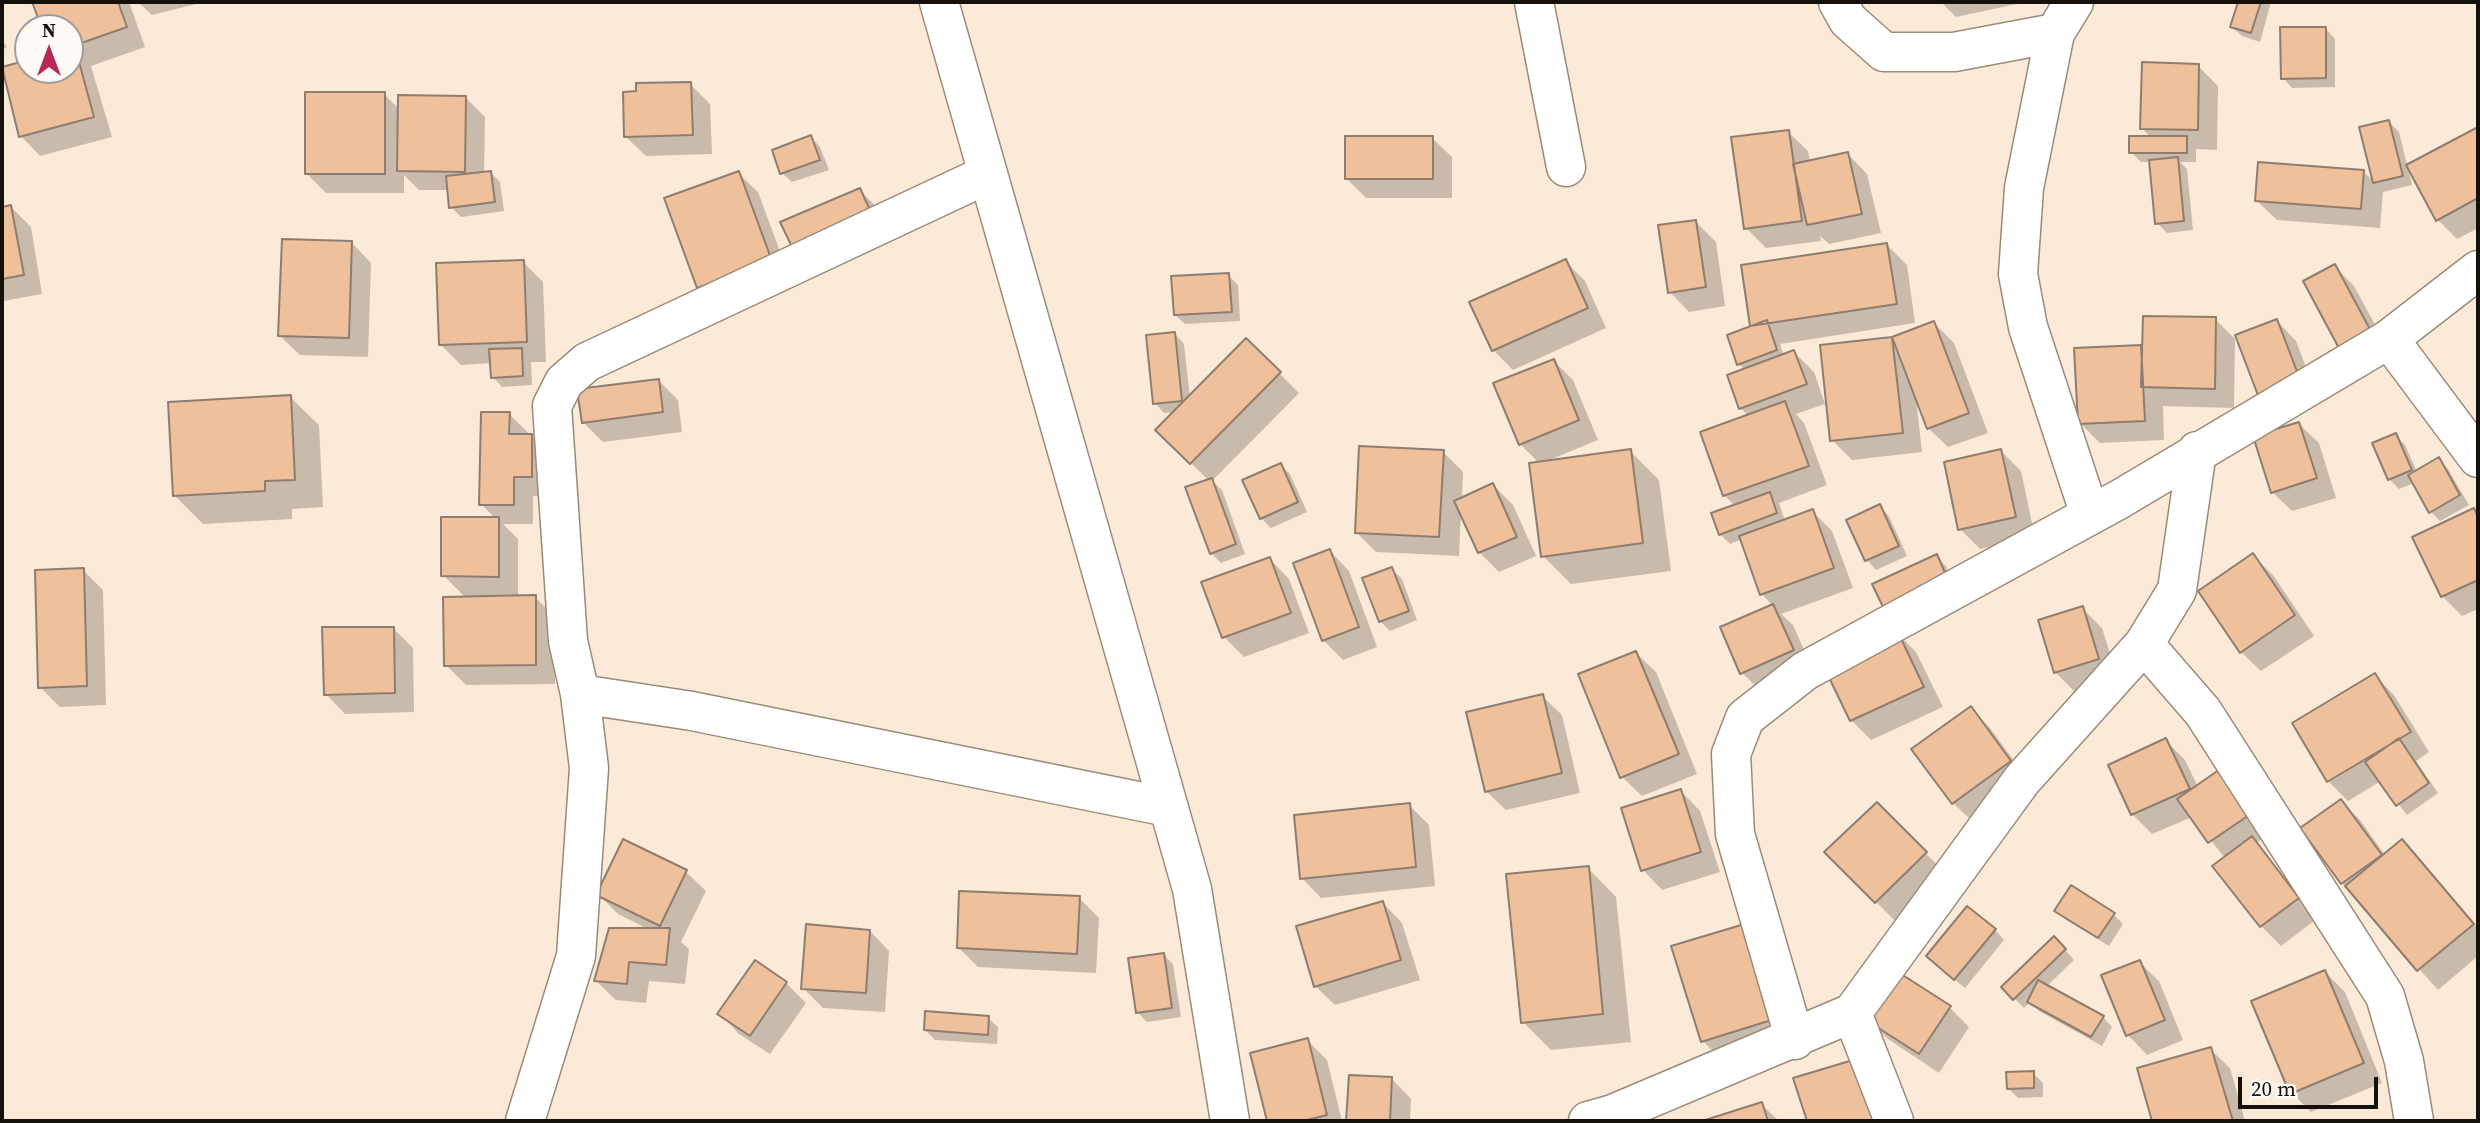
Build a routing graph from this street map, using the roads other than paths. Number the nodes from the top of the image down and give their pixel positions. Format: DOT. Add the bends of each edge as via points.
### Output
graph roads {
  1 [pos="939,2"];
  2 [pos="1534,2"];
  3 [pos="1838,2"];
  4 [pos="2065,18"];
  5 [pos="1566,167"];
  6 [pos="988,174"];
  7 [pos="2478,270"];
  8 [pos="2389,339"];
  9 [pos="2197,451"];
  10 [pos="2478,458"];
  11 [pos="2090,515"];
  12 [pos="2144,644"];
  13 [pos="580,694"];
  14 [pos="1168,807"];
  15 [pos="1852,1013"];
  16 [pos="1795,1040"];
  17 [pos="526,1121"];
  18 [pos="1230,1121"];
  19 [pos="1588,1121"];
  20 [pos="1894,1121"];
  21 [pos="2414,1121"];
  1 -- 6 [label="street"];
  2 -- 5 [label="street"];
  3 -- 4 [label="street" via="1848,20 1884,52 1954,52"];
  4 -- 11 [label="street" via="2024,187 2018,274 2028,327"];
  6 -- 13 [label="street" via="587,362 564,382 552,406 552,432 568,640"];
  6 -- 14 [label="street"];
  7 -- 8 [label="street"];
  8 -- 9 [label="street"];
  8 -- 10 [label="street"];
  9 -- 11 [label="street"];
  9 -- 12 [label="street" via="2177,590"];
  11 -- 16 [label="street" via="1805,671 1745,718 1731,754 1735,834"];
  12 -- 15 [label="street" via="2022,780"];
  12 -- 21 [label="street" via="2203,712 2385,996 2404,1061"];
  13 -- 14 [label="street" via="692,711"];
  13 -- 17 [label="street" via="589,768 576,957"];
  14 -- 18 [label="street" via="1192,890"];
  15 -- 16 [label="street"];
  15 -- 20 [label="street"];
  16 -- 19 [label="street"];
}
